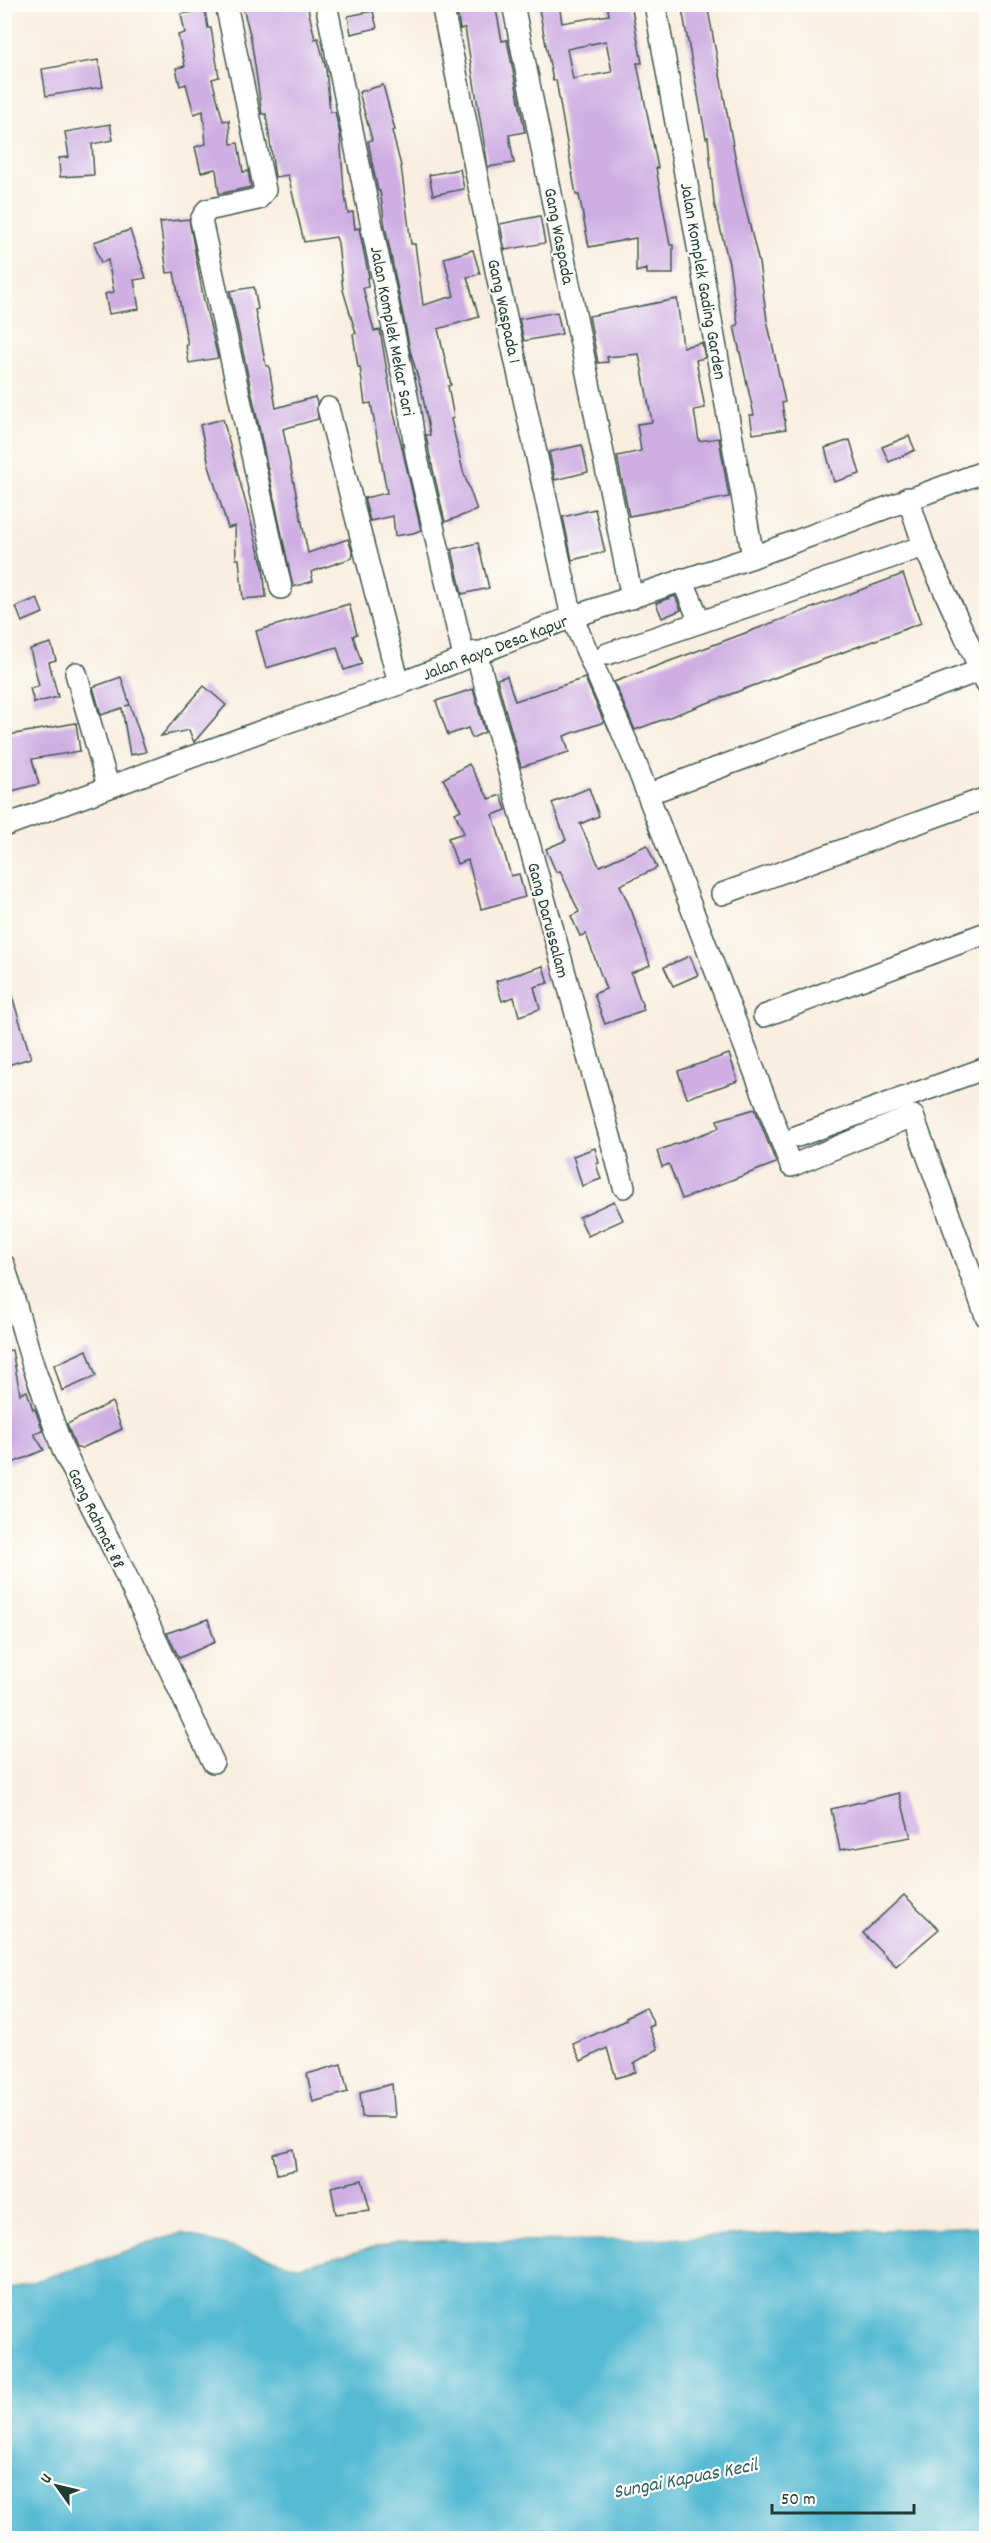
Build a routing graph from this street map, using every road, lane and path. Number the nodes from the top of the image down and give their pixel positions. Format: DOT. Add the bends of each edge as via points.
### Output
graph roads {
  1 [pos="226,4"];
  2 [pos="326,4"];
  3 [pos="442,4"];
  4 [pos="513,4"];
  5 [pos="655,4"];
  6 [pos="328,408"];
  7 [pos="987,471"];
  8 [pos="908,498"];
  9 [pos="924,546"];
  10 [pos="753,557"];
  11 [pos="682,579"];
  12 [pos="280,588"];
  13 [pos="632,598"];
  14 [pos="572,617"];
  15 [pos="700,622"];
  16 [pos="607,654"];
  17 [pos="470,655"];
  18 [pos="76,673"];
  19 [pos="984,676"];
  20 [pos="399,684"];
  21 [pos="108,786"];
  22 [pos="661,789"];
  23 [pos="987,798"];
  24 [pos="4,826"];
  25 [pos="722,894"];
  26 [pos="987,933"];
  27 [pos="764,1016"];
  28 [pos="987,1068"];
  29 [pos="798,1136"];
  30 [pos="624,1187"];
  31 [pos="4,1265"];
  32 [pos="987,1316"];
  33 [pos="213,1762"];
  1 -- 12 [label="street" via="265,190 258,199 207,210 201,220"];
  2 -- 17 [label="street, Jalan Komplek Mekar Sari" via="416,454"];
  3 -- 14 [label="street, Gang Waspada 1"];
  4 -- 13 [label="street, Gang Waspada"];
  5 -- 10 [label="street, Jalan Komplek Gading Garden"];
  6 -- 20 [label="street"];
  7 -- 8 [label="street, Jalan Raya Desa Kapur"];
  8 -- 9 [label="street"];
  8 -- 10 [label="street, Jalan Raya Desa Kapur"];
  9 -- 15 [label="street"];
  9 -- 19 [label="street"];
  10 -- 11 [label="street, Jalan Raya Desa Kapur"];
  11 -- 13 [label="street, Jalan Raya Desa Kapur"];
  11 -- 15 [label="street"];
  13 -- 14 [label="street, Jalan Raya Desa Kapur"];
  14 -- 17 [label="street, Jalan Raya Desa Kapur"];
  14 -- 32 [label="street, Gang Waspada 1" via="634,759 791,1166 913,1116"];
  15 -- 16 [label="street"];
  17 -- 20 [label="street, Jalan Raya Desa Kapur"];
  17 -- 30 [label="street, Gang Darussalam"];
  18 -- 21 [label="street"];
  19 -- 22 [label="street"];
  20 -- 21 [label="street, Jalan Raya Desa Kapur"];
  21 -- 24 [label="street, Jalan Raya Desa Kapur"];
  23 -- 25 [label="street"];
  26 -- 27 [label="street"];
  28 -- 29 [label="street"];
  31 -- 33 [label="street, Gang Rahmat 88" via="63,1450"];
}
